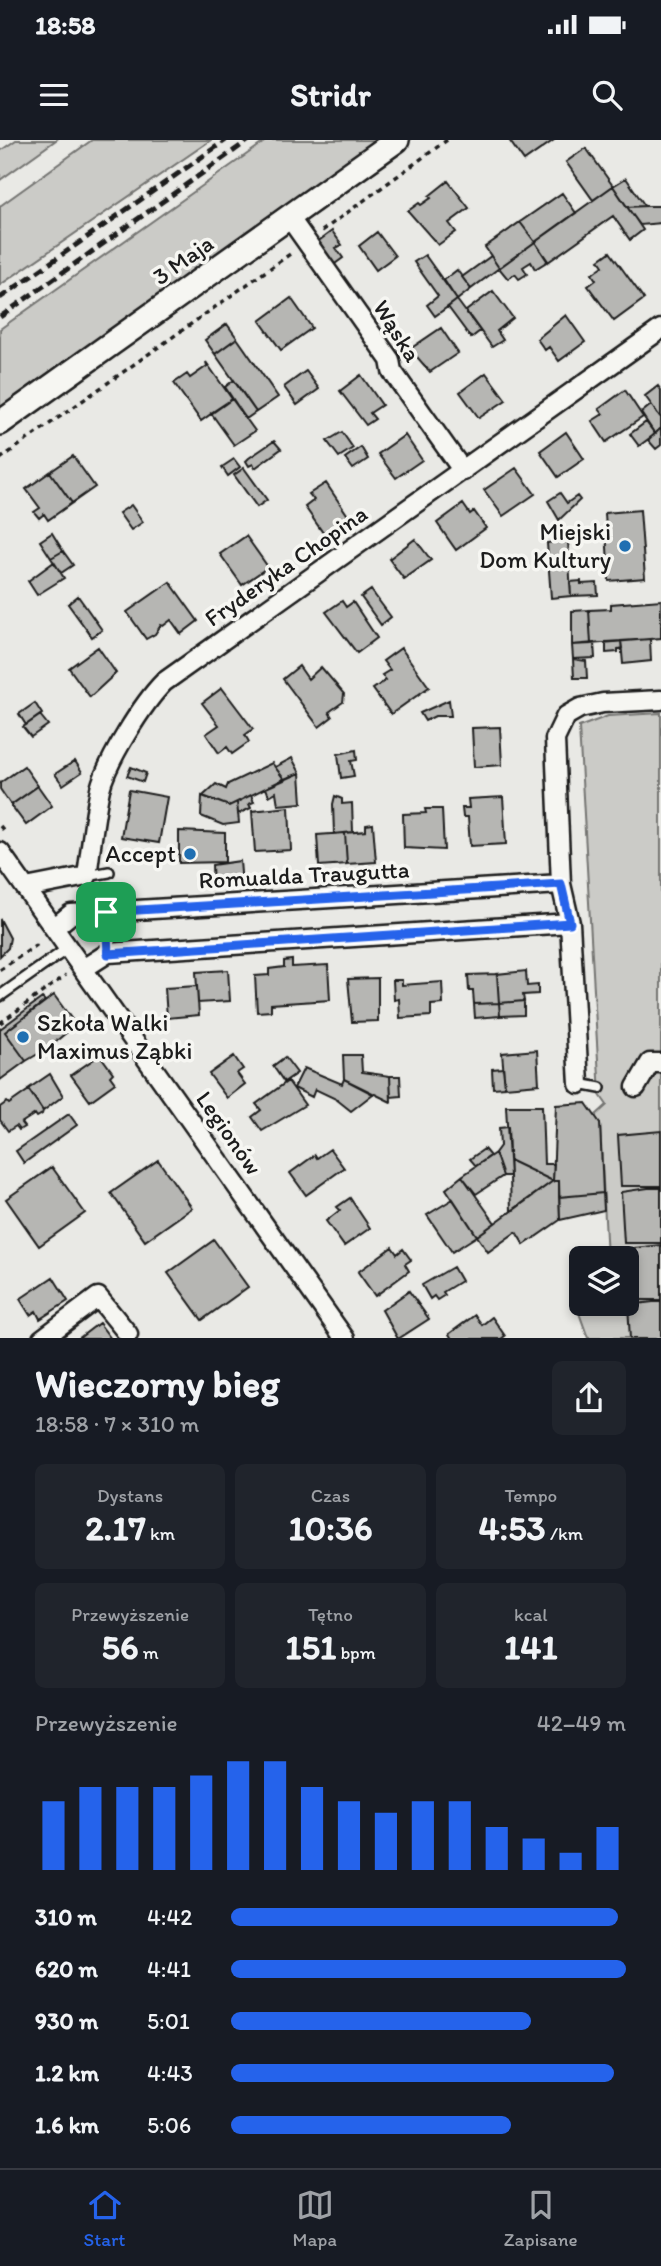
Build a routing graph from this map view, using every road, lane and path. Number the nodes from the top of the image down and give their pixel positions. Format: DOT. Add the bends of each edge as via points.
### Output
graph roads {
  1 [pos="397,140"];
  2 [pos="447,140"];
  3 [pos="289,217"];
  4 [pos="307,242"];
  5 [pos="661,329"];
  6 [pos="0,423"];
  7 [pos="0,458"];
  8 [pos="463,471"];
  9 [pos="661,700"];
  10 [pos="0,852"];
  11 [pos="109,872"];
  12 [pos="87,876"];
  13 [pos="561,884"];
  14 [pos="26,888"];
  15 [pos="570,923"];
  16 [pos="49,933"];
  17 [pos="68,948"];
  18 [pos="0,970"];
  19 [pos="76,971"];
  20 [pos="0,996"];
  21 [pos="0,1023"];
  22 [pos="661,1063"];
  23 [pos="579,1084"];
  24 [pos="636,1087"];
  25 [pos="600,1088"];
  26 [pos="128,1334"];
  27 [pos="43,1338"];
  28 [pos="344,1338"];
  1 -- 3 [label="street, 3 Maja"];
  2 -- 4 [label="path"];
  3 -- 4 [label="street, Wąska"];
  3 -- 6 [label="street, 3 Maja"];
  4 -- 7 [label="path"];
  4 -- 8 [label="street, Wąska"];
  5 -- 8 [label="street, Fryderyka Chopina"];
  8 -- 12 [label="street, Fryderyka Chopina" via="164,681 103,780"];
  9 -- 13 [label="street" via="592,705 566,716 559,728 555,752"];
  10 -- 14 [label="street, Legionów"];
  11 -- 12 [label="lane"];
  12 -- 14 [label="street"];
  13 -- 15 [label="street"];
  13 -- 16 [label="street, Romualda Traugutta" via="71,914"];
  14 -- 16 [label="street, Legionów"];
  15 -- 19 [label="street" via="108,954"];
  15 -- 23 [label="street"];
  16 -- 17 [label="street, Legionów"];
  16 -- 18 [label="path"];
  17 -- 19 [label="street, Legionów"];
  17 -- 20 [label="lane"];
  19 -- 21 [label="path"];
  19 -- 28 [label="street, Legionów"];
  22 -- 24 [label="street" via="650,1063"];
  23 -- 25 [label="lane"];
  26 -- 27 [label="street" via="96,1294"];
}
